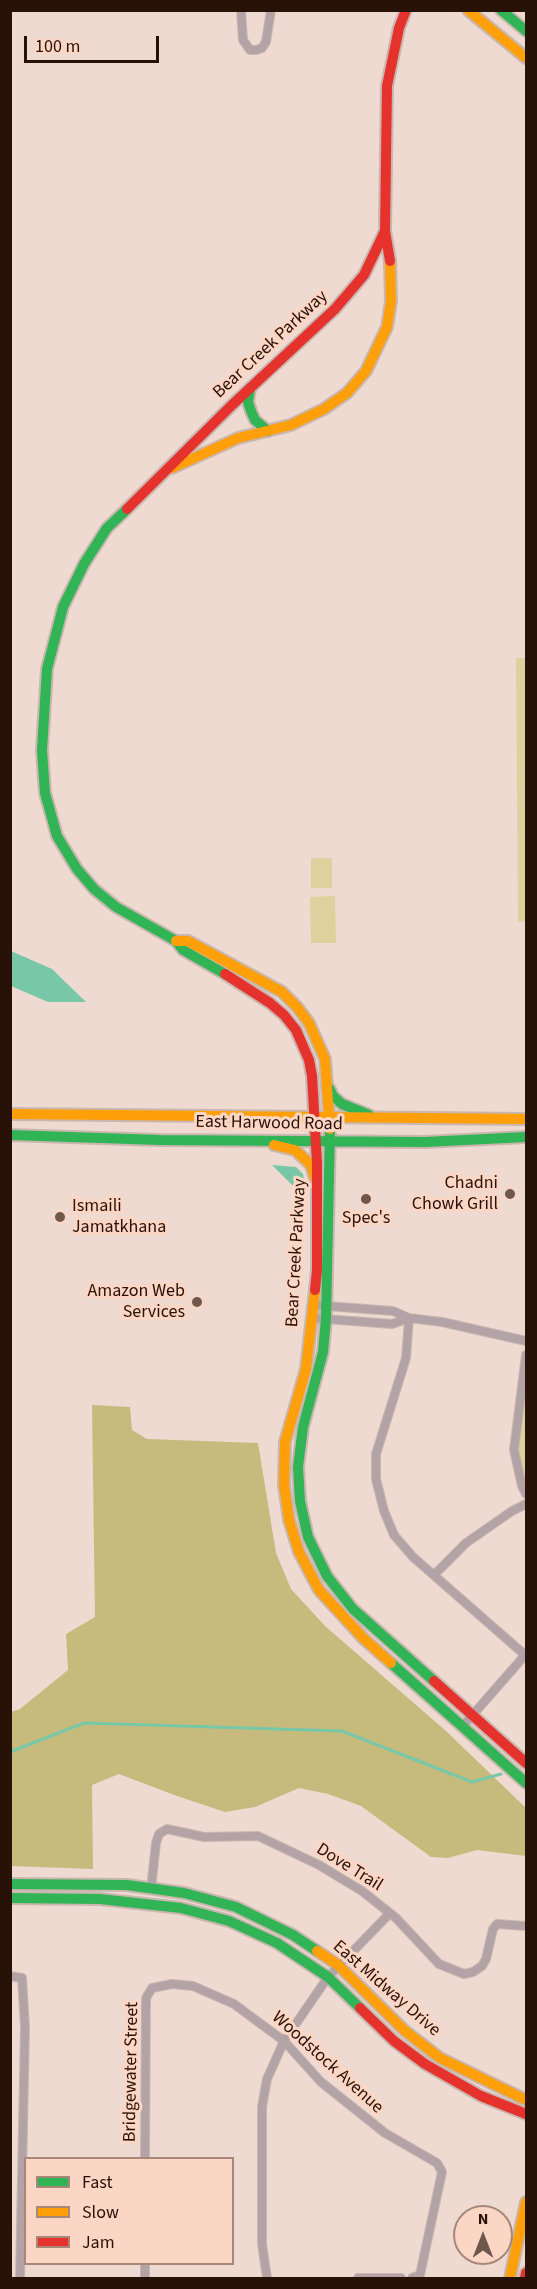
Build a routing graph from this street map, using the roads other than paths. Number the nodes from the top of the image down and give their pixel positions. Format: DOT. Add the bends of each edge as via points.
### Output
graph roads {
  1 [pos="241,10"];
  2 [pos="271,10"];
  3 [pos="406,10"];
  4 [pos="468,10"];
  5 [pos="501,10"];
  6 [pos="514,20"];
  7 [pos="526,31"];
  8 [pos="501,35"];
  9 [pos="526,58"];
  10 [pos="385,231"];
  11 [pos="250,388"];
  12 [pos="268,431"];
  13 [pos="164,472"];
  14 [pos="176,941"];
  15 [pos="328,1086"];
  16 [pos="10,1114"];
  17 [pos="34,1114"];
  18 [pos="316,1118"];
  19 [pos="330,1118"];
  20 [pos="378,1119"];
  21 [pos="526,1119"];
  22 [pos="10,1135"];
  23 [pos="33,1135"];
  24 [pos="526,1137"];
  25 [pos="238,1140"];
  26 [pos="316,1141"];
  27 [pos="330,1141"];
  28 [pos="317,1183"];
  29 [pos="314,1305"];
  30 [pos="326,1307"];
  31 [pos="312,1318"];
  32 [pos="409,1318"];
  33 [pos="326,1319"];
  34 [pos="526,1341"];
  35 [pos="526,1355"];
  36 [pos="526,1494"];
  37 [pos="526,1504"];
  38 [pos="434,1575"];
  39 [pos="526,1654"];
  40 [pos="472,1715"];
  41 [pos="463,1726"];
  42 [pos="526,1763"];
  43 [pos="526,1783"];
  44 [pos="10,1884"];
  45 [pos="151,1889"];
  46 [pos="10,1898"];
  47 [pos="390,1913"];
  48 [pos="526,1926"];
  49 [pos="338,1965"];
  50 [pos="10,1976"];
  51 [pos="328,1977"];
  52 [pos="152,1988"];
  53 [pos="284,2041"];
  54 [pos="526,2100"];
  55 [pos="526,2114"];
  56 [pos="145,2157"];
  57 [pos="526,2202"];
  58 [pos="23,2251"];
  59 [pos="526,2273"];
  60 [pos="20,2278"];
  61 [pos="267,2278"];
  62 [pos="358,2278"];
  63 [pos="401,2278"];
  64 [pos="412,2278"];
  65 [pos="510,2278"];
  66 [pos="525,2278"];
  1 -- 2 [label="street" via="243,40 250,50 262,48 266,42"];
  3 -- 10 [label="street, Bear Creek Parkway" via="387,86"];
  4 -- 8 [label="street"];
  5 -- 6 [label="street"];
  6 -- 7 [label="street"];
  6 -- 8 [label="street"];
  8 -- 9 [label="street"];
  10 -- 11 [label="street, Bear Creek Parkway" via="364,274 336,309"];
  10 -- 12 [label="street, Bear Creek Parkway" via="392,301 387,327 366,371 347,393 324,409"];
  11 -- 12 [label="street" via="251,411"];
  11 -- 13 [label="street, Bear Creek Parkway"];
  12 -- 13 [label="street, Bear Creek Parkway" via="238,438"];
  13 -- 14 [label="street, Bear Creek Parkway" via="107,528 63,607 47,669 42,750 45,793 57,836 76,869 116,907"];
  14 -- 15 [label="street, Bear Creek Parkway" via="188,941 282,992 315,1033 325,1059"];
  14 -- 18 [label="street, Bear Creek Parkway" via="183,950 270,1003 290,1022 309,1060"];
  15 -- 19 [label="street, Bear Creek Parkway"];
  15 -- 20 [label="street" via="342,1104"];
  16 -- 17 [label="street, East Harwood Road"];
  17 -- 18 [label="street, East Harwood Road"];
  17 -- 23 [label="street"];
  18 -- 19 [label="street, East Harwood Road"];
  18 -- 26 [label="street, Bear Creek Parkway"];
  19 -- 20 [label="street, East Harwood Road"];
  19 -- 27 [label="street, Bear Creek Parkway"];
  20 -- 21 [label="street, East Harwood Road"];
  22 -- 23 [label="street, East Harwood Road"];
  23 -- 25 [label="street, East Harwood Road"];
  24 -- 27 [label="street, East Harwood Road"];
  25 -- 26 [label="street, East Harwood Road"];
  25 -- 28 [label="street" via="295,1150 311,1165"];
  26 -- 27 [label="street, East Harwood Road"];
  26 -- 28 [label="street, Bear Creek Parkway"];
  27 -- 30 [label="street, Bear Creek Parkway"];
  28 -- 29 [label="street, Bear Creek Parkway"];
  29 -- 30 [label="street"];
  29 -- 31 [label="street, Bear Creek Parkway"];
  30 -- 32 [label="street" via="393,1311"];
  30 -- 33 [label="street, Bear Creek Parkway"];
  31 -- 33 [label="street"];
  31 -- 41 [label="street, Bear Creek Parkway" via="306,1369 285,1442 284,1485 299,1552 319,1590 336,1611"];
  32 -- 33 [label="street" via="392,1324"];
  32 -- 34 [label="street"];
  32 -- 38 [label="street" via="406,1358 376,1454 376,1479 394,1535"];
  33 -- 40 [label="street, Bear Creek Parkway" via="323,1352 303,1427 298,1467 308,1537 327,1576 353,1609"];
  35 -- 36 [label="street" via="514,1450"];
  37 -- 38 [label="street" via="474,1537"];
  38 -- 39 [label="street"];
  39 -- 40 [label="street"];
  40 -- 41 [label="street"];
  40 -- 42 [label="street, Bear Creek Parkway"];
  41 -- 43 [label="street, Bear Creek Parkway"];
  44 -- 45 [label="street, East Midway Drive"];
  45 -- 47 [label="street, Dove Trail" via="159,1833 167,1830 204,1837 258,1836 319,1865"];
  45 -- 49 [label="street, East Midway Drive" via="236,1907 293,1935"];
  46 -- 51 [label="street, East Midway Drive" via="100,1899 181,1908 229,1921 277,1942"];
  47 -- 48 [label="street, Dove Trail" via="439,1964 464,1974 482,1966 497,1924"];
  47 -- 49 [label="street"];
  49 -- 51 [label="street"];
  49 -- 54 [label="street, East Midway Drive" via="405,2031 440,2058"];
  50 -- 58 [label="street" via="22,1978 25,2027"];
  51 -- 53 [label="street"];
  51 -- 55 [label="street, East Midway Drive" via="394,2041 425,2064 481,2096"];
  52 -- 53 [label="street, Woodstock Avenue" via="172,1984 193,1986 234,2004"];
  52 -- 56 [label="street, Bridgewater Street" via="146,1998"];
  53 -- 61 [label="street" via="267,2079 262,2107 262,2244"];
  53 -- 64 [label="street, Woodstock Avenue" via="321,2082 384,2133 437,2163 442,2172 420,2275"];
  57 -- 65 [label="street"];
  58 -- 60 [label="street"];
  59 -- 66 [label="street"];
  62 -- 63 [label="street"];
}
